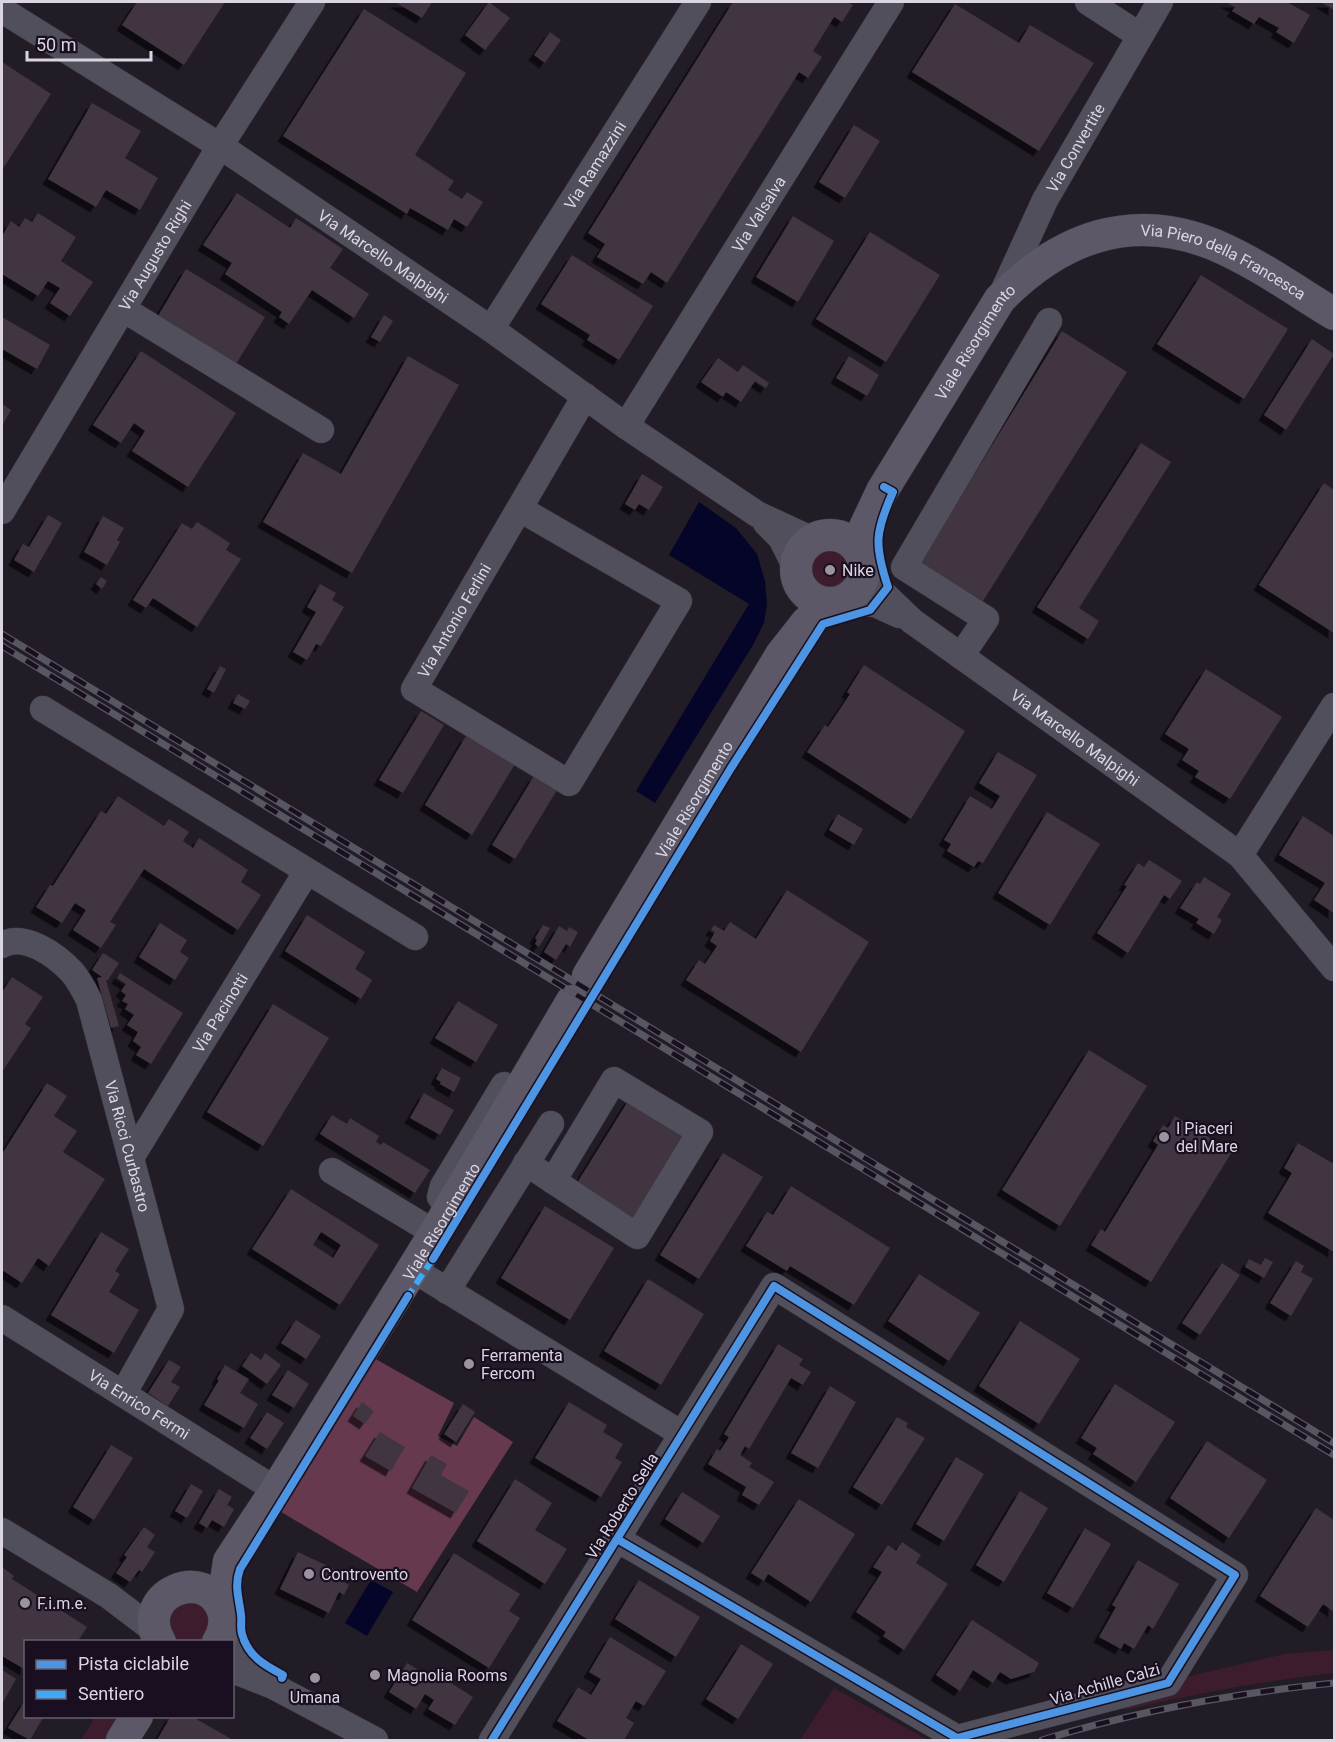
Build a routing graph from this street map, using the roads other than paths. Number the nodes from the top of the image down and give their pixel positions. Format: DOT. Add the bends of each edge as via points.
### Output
graph roads {
  1 [pos="312,2"];
  2 [pos="698,2"];
  3 [pos="891,2"];
  4 [pos="1088,2"];
  5 [pos="1160,2"];
  6 [pos="2,10"];
  7 [pos="1139,35"];
  8 [pos="220,146"];
  9 [pos="1104,235"];
  10 [pos="1000,299"];
  11 [pos="123,309"];
  12 [pos="1335,314"];
  13 [pos="1049,321"];
  14 [pos="491,329"];
  15 [pos="585,396"];
  16 [pos="626,426"];
  17 [pos="321,430"];
  18 [pos="882,491"];
  19 [pos="520,509"];
  20 [pos="2,511"];
  21 [pos="757,514"];
  22 [pos="821,538"];
  23 [pos="862,564"];
  24 [pos="799,578"];
  25 [pos="835,602"];
  26 [pos="912,621"];
  27 [pos="781,655"];
  28 [pos="961,656"];
  29 [pos="1335,706"];
  30 [pos="43,709"];
  31 [pos="1327,734"];
  32 [pos="1240,855"];
  33 [pos="307,871"];
  34 [pos="416,937"];
  35 [pos="2,945"];
  36 [pos="1335,968"];
  37 [pos="504,1085"];
  38 [pos="551,1124"];
  39 [pos="132,1156"];
  40 [pos="526,1163"];
  41 [pos="332,1171"];
  42 [pos="553,1180"];
  43 [pos="442,1221"];
  44 [pos="412,1269"];
  45 [pos="774,1286"];
  46 [pos="447,1291"];
  47 [pos="2,1318"];
  48 [pos="123,1394"];
  49 [pos="682,1434"];
  50 [pos="276,1490"];
  51 [pos="2,1531"];
  52 [pos="617,1539"];
  53 [pos="229,1561"];
  54 [pos="181,1589"];
  55 [pos="109,1596"];
  56 [pos="221,1623"];
  57 [pos="158,1638"];
  58 [pos="231,1640"];
  59 [pos="234,1646"];
  60 [pos="234,1671"];
  61 [pos="273,1686"];
  62 [pos="136,1718"];
  63 [pos="122,1740"];
  64 [pos="375,1740"];
  65 [pos="492,1740"];
  1 -- 8 [label="street, Via Augusto Righi"];
  2 -- 14 [label="street, Via Ramazzini"];
  3 -- 16 [label="street, Via Valsalva"];
  4 -- 7 [label="street"];
  5 -- 7 [label="street, Via Convertite"];
  6 -- 8 [label="street, Via Marcello Malpighi"];
  7 -- 10 [label="street, Via Convertite" via="1045,200"];
  8 -- 11 [label="street, Via Augusto Righi"];
  8 -- 14 [label="street, Via Marcello Malpighi"];
  9 -- 10 [label="main road, Viale Risorgimento" via="1065,249 1037,265"];
  9 -- 12 [label="main road, Via Piero della Francesca" via="1146,229 1189,236 1238,256"];
  10 -- 18 [label="main road, Viale Risorgimento"];
  11 -- 17 [label="street"];
  11 -- 20 [label="street, Via Augusto Righi"];
  13 -- 28 [label="street" via="904,567 986,618"];
  14 -- 15 [label="street, Via Marcello Malpighi"];
  15 -- 16 [label="street, Via Marcello Malpighi"];
  15 -- 19 [label="street, Via Antonio Ferlini"];
  16 -- 21 [label="street, Via Marcello Malpighi"];
  18 -- 22 [label="main road, Viale Risorgimento" via="855,519"];
  18 -- 23 [label="main road, Viale Risorgimento" via="865,527"];
  19 -- 19 [label="street, Via Antonio Ferlini" via="414,689 569,783 679,601"];
  21 -- 22 [label="street, Via Marcello Malpighi"];
  21 -- 24 [label="street, Via Marcello Malpighi" via="782,538"];
  22 -- 23 [label="main road" via="847,540"];
  22 -- 24 [label="main road, Viale Risorgimento" via="799,557"];
  23 -- 25 [label="main road, Viale Risorgimento" via="856,591"];
  23 -- 26 [label="street, Via Marcello Malpighi"];
  24 -- 25 [label="main road" via="809,596"];
  24 -- 27 [label="main road, Viale Risorgimento" via="797,617"];
  25 -- 26 [label="street, Via Marcello Malpighi" via="874,604"];
  25 -- 27 [label="main road, Viale Risorgimento" via="807,622"];
  26 -- 28 [label="street, Via Marcello Malpighi"];
  27 -- 43 [label="main road, Viale Risorgimento"];
  28 -- 32 [label="street, Via Marcello Malpighi"];
  29 -- 31 [label="street"];
  30 -- 33 [label="street"];
  31 -- 32 [label="street"];
  32 -- 36 [label="street, Via Marcello Malpighi"];
  33 -- 34 [label="street"];
  33 -- 39 [label="street, Via Pacinotti"];
  35 -- 39 [label="street, Via Ricci Curbastro" via="16,940 34,945 58,960 81,986 89,1000"];
  37 -- 43 [label="street" via="442,1186"];
  38 -- 40 [label="street"];
  39 -- 48 [label="street, Via Ricci Curbastro" via="171,1309"];
  40 -- 42 [label="street"];
  40 -- 46 [label="street"];
  41 -- 43 [label="street"];
  42 -- 42 [label="street" via="636,1236 700,1132 614,1080"];
  43 -- 44 [label="main road, Viale Risorgimento"];
  44 -- 46 [label="street"];
  44 -- 50 [label="main road, Viale Risorgimento"];
  45 -- 49 [label="street, Via Roberto Sella"];
  45 -- 52 [label="street, Via Achille Calzi" via="1236,1575 1168,1683 957,1738"];
  46 -- 49 [label="street"];
  47 -- 48 [label="street, Via Enrico Fermi"];
  48 -- 50 [label="street, Via Enrico Fermi"];
  49 -- 52 [label="street, Via Roberto Sella"];
  50 -- 53 [label="main road, Viale Risorgimento"];
  51 -- 55 [label="street"];
  52 -- 65 [label="street, Via Roberto Sella"];
  53 -- 54 [label="main road, Viale Risorgimento"];
  53 -- 56 [label="main road, Viale Risorgimento"];
  54 -- 55 [label="street" via="144,1598"];
  54 -- 56 [label="main road" via="209,1592"];
  54 -- 57 [label="main road" via="158,1605 154,1624"];
  55 -- 57 [label="street"];
  56 -- 58 [label="street"];
  59 -- 61 [label="street" via="254,1671"];
  60 -- 61 [label="street"];
  61 -- 64 [label="street"];
  62 -- 63 [label="main road"];
}
